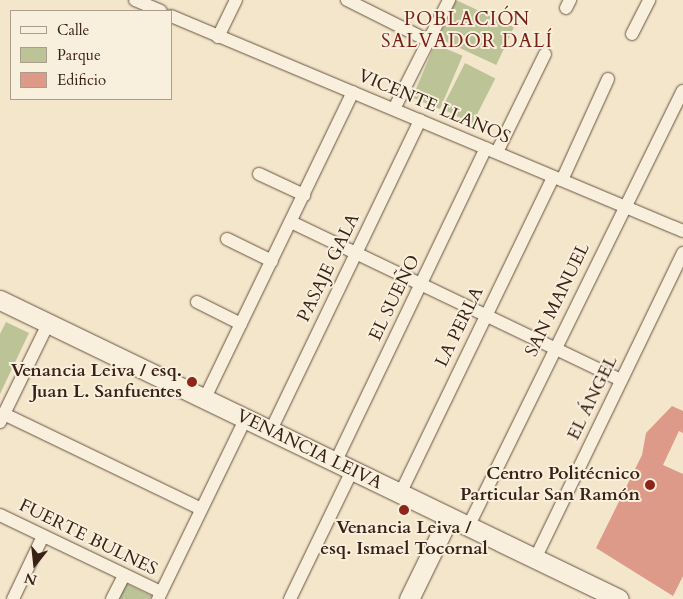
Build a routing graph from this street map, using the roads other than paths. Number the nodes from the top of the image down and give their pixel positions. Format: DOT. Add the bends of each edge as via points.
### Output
graph roads {
  1 [pos="236,0"];
  2 [pos="347,0"];
  3 [pos="449,0"];
  4 [pos="649,0"];
  5 [pos="141,1"];
  6 [pos="159,10"];
  7 [pos="172,16"];
  8 [pos="632,34"];
  9 [pos="218,37"];
  10 [pos="429,41"];
  11 [pos="545,54"];
  12 [pos="608,79"];
  13 [pos="683,91"];
  14 [pos="353,92"];
  15 [pos="394,109"];
  16 [pos="420,120"];
  17 [pos="492,150"];
  18 [pos="259,174"];
  19 [pos="557,178"];
  20 [pos="304,195"];
  21 [pos="624,207"];
  22 [pos="291,222"];
  23 [pos="683,230"];
  24 [pos="227,239"];
  25 [pos="356,253"];
  26 [pos="683,253"];
  27 [pos="272,260"];
  28 [pos="421,284"];
  29 [pos="0,300"];
  30 [pos="197,302"];
  31 [pos="485,315"];
  32 [pos="48,324"];
  33 [pos="241,324"];
  34 [pos="555,348"];
  35 [pos="621,380"];
  36 [pos="204,400"];
  37 [pos="2,418"];
  38 [pos="245,420"];
  39 [pos="270,432"];
  40 [pos="344,467"];
  41 [pos="400,494"];
  42 [pos="201,509"];
  43 [pos="0,515"];
  44 [pos="449,517"];
  45 [pos="468,527"];
  46 [pos="43,536"];
  47 [pos="535,559"];
  48 [pos="124,575"];
  49 [pos="160,596"];
  50 [pos="13,599"];
  51 [pos="112,599"];
  52 [pos="290,599"];
  53 [pos="409,599"];
  54 [pos="619,599"];
  1 -- 9 [label="street"];
  2 -- 10 [label="street"];
  3 -- 10 [label="street"];
  4 -- 8 [label="street"];
  5 -- 6 [label="street"];
  7 -- 9 [label="street, VICENTE LLANOS"];
  9 -- 14 [label="street, VICENTE LLANOS"];
  10 -- 15 [label="street"];
  11 -- 17 [label="street, EL SUEÑO"];
  12 -- 19 [label="street, LA PERLA"];
  13 -- 21 [label="street, SAN MANUEL"];
  14 -- 15 [label="street, VICENTE LLANOS"];
  14 -- 20 [label="street"];
  15 -- 16 [label="street, VICENTE LLANOS"];
  16 -- 17 [label="street, VICENTE LLANOS"];
  16 -- 25 [label="street, PASAJE GALA"];
  17 -- 19 [label="street, VICENTE LLANOS"];
  17 -- 28 [label="street, EL SUEÑO"];
  18 -- 20 [label="street"];
  19 -- 21 [label="street, VICENTE LLANOS"];
  19 -- 31 [label="street, LA PERLA"];
  20 -- 22 [label="street"];
  21 -- 23 [label="street, VICENTE LLANOS"];
  21 -- 34 [label="street, SAN MANUEL"];
  22 -- 25 [label="street"];
  22 -- 27 [label="street"];
  24 -- 27 [label="street"];
  25 -- 28 [label="street"];
  25 -- 39 [label="street, PASAJE GALA"];
  26 -- 35 [label="street, EL ÁNGEL"];
  27 -- 33 [label="street"];
  28 -- 31 [label="street"];
  28 -- 40 [label="street, EL SUEÑO"];
  29 -- 32 [label="street, VENANCIA LEIVA"];
  30 -- 33 [label="street"];
  31 -- 34 [label="street"];
  31 -- 41 [label="street, LA PERLA"];
  32 -- 36 [label="street, VENANCIA LEIVA"];
  32 -- 37 [label="street"];
  33 -- 36 [label="street"];
  34 -- 35 [label="street"];
  34 -- 45 [label="street, SAN MANUEL"];
  35 -- 47 [label="street, EL ÁNGEL"];
  36 -- 38 [label="street, VENANCIA LEIVA"];
  37 -- 42 [label="street"];
  38 -- 39 [label="street, VENANCIA LEIVA"];
  38 -- 42 [label="street"];
  39 -- 40 [label="street, VENANCIA LEIVA"];
  40 -- 41 [label="street, VENANCIA LEIVA"];
  40 -- 52 [label="street, EL SUEÑO"];
  41 -- 44 [label="street, VENANCIA LEIVA"];
  42 -- 49 [label="street"];
  43 -- 46 [label="street, FUERTE BULNES"];
  44 -- 45 [label="street, VENANCIA LEIVA"];
  44 -- 53 [label="street"];
  45 -- 47 [label="street, VENANCIA LEIVA"];
  46 -- 48 [label="street, FUERTE BULNES"];
  46 -- 50 [label="street"];
  47 -- 54 [label="street, VENANCIA LEIVA"];
  48 -- 49 [label="street, FUERTE BULNES"];
  48 -- 51 [label="street"];
}
